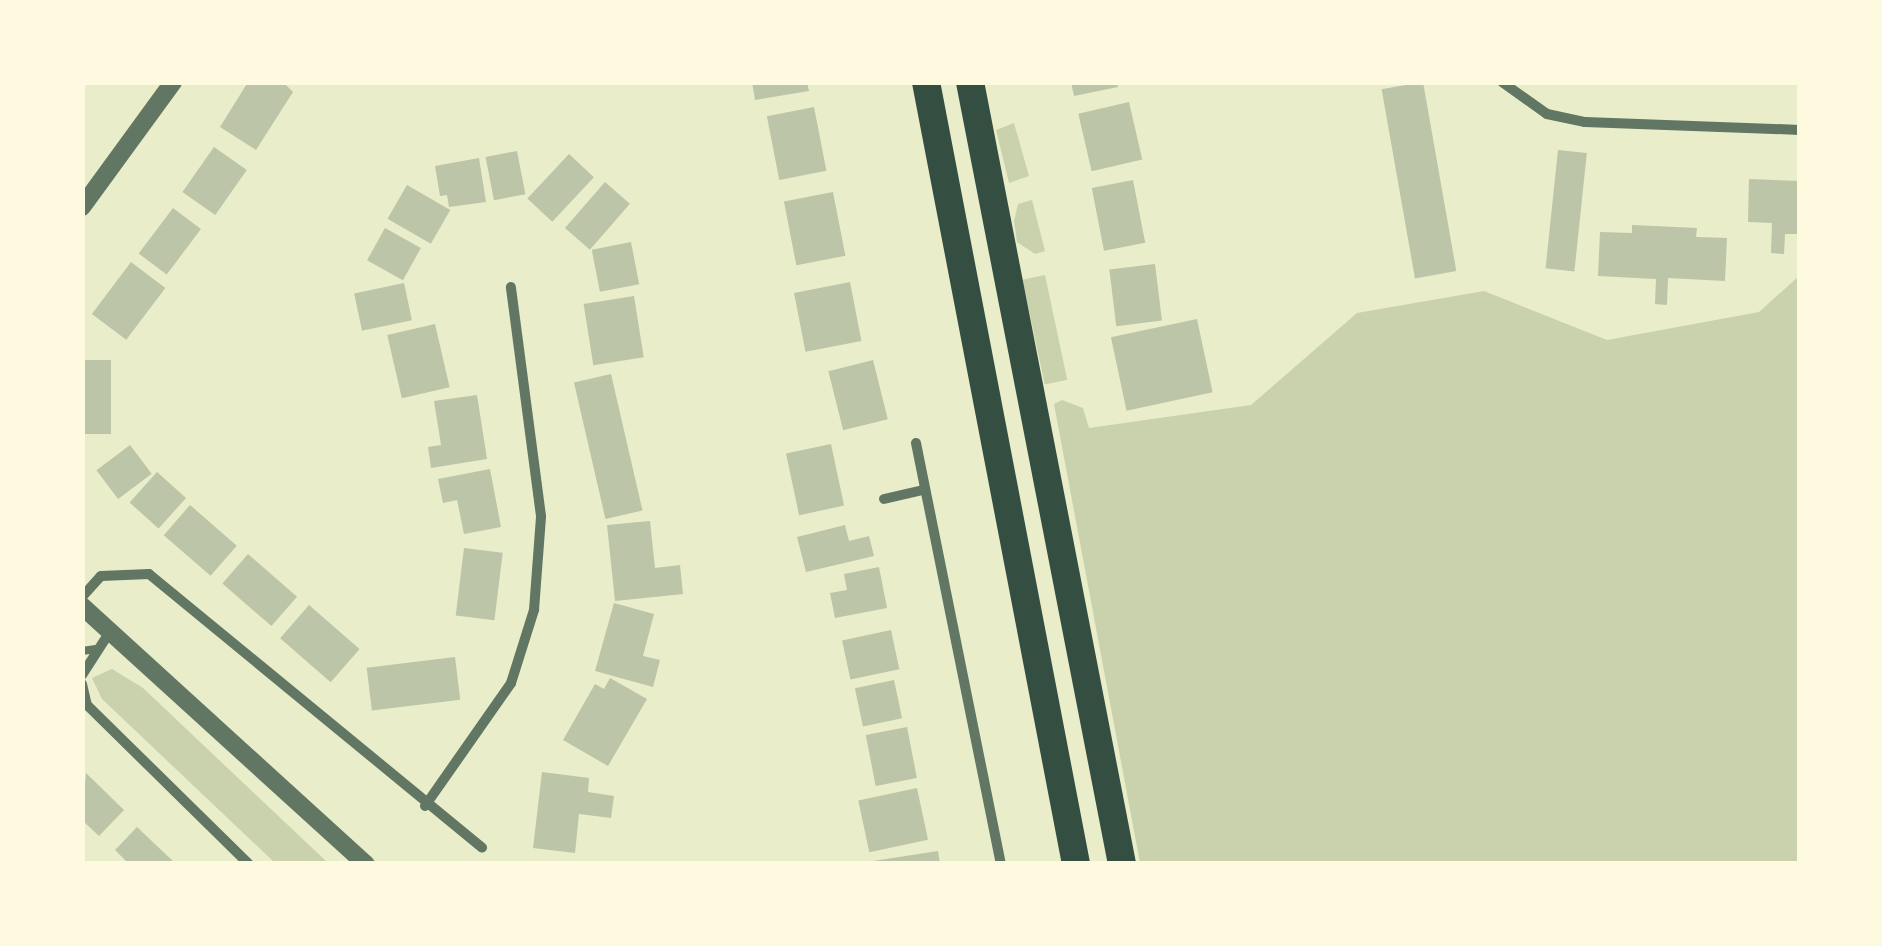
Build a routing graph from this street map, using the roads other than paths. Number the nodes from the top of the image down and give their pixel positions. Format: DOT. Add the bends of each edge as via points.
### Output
graph roads {
  1 [pos="174,82"];
  2 [pos="926,82"];
  3 [pos="970,82"];
  4 [pos="1505,84"];
  5 [pos="1800,130"];
  6 [pos="82,207"];
  7 [pos="511,287"];
  8 [pos="916,442"];
  9 [pos="923,490"];
  10 [pos="884,499"];
  11 [pos="82,597"];
  12 [pos="82,606"];
  13 [pos="111,630"];
  14 [pos="96,649"];
  15 [pos="82,651"];
  16 [pos="82,675"];
  17 [pos="82,684"];
  18 [pos="425,806"];
  19 [pos="482,848"];
  20 [pos="250,864"];
  21 [pos="366,864"];
  22 [pos="1000,864"];
  23 [pos="1076,864"];
  24 [pos="1122,864"];
  1 -- 6 [label="street"];
  2 -- 23 [label="highway"];
  3 -- 24 [label="highway"];
  4 -- 5 [label="street" via="1548,114 1585,122"];
  7 -- 18 [label="street" via="541,516 534,610 511,683"];
  8 -- 9 [label="street"];
  9 -- 10 [label="street"];
  9 -- 22 [label="street"];
  11 -- 18 [label="street" via="101,576 150,574"];
  12 -- 13 [label="street"];
  13 -- 14 [label="street"];
  13 -- 21 [label="street"];
  14 -- 15 [label="lane"];
  14 -- 16 [label="street"];
  17 -- 20 [label="street" via="88,706"];
  18 -- 19 [label="street"];
}
